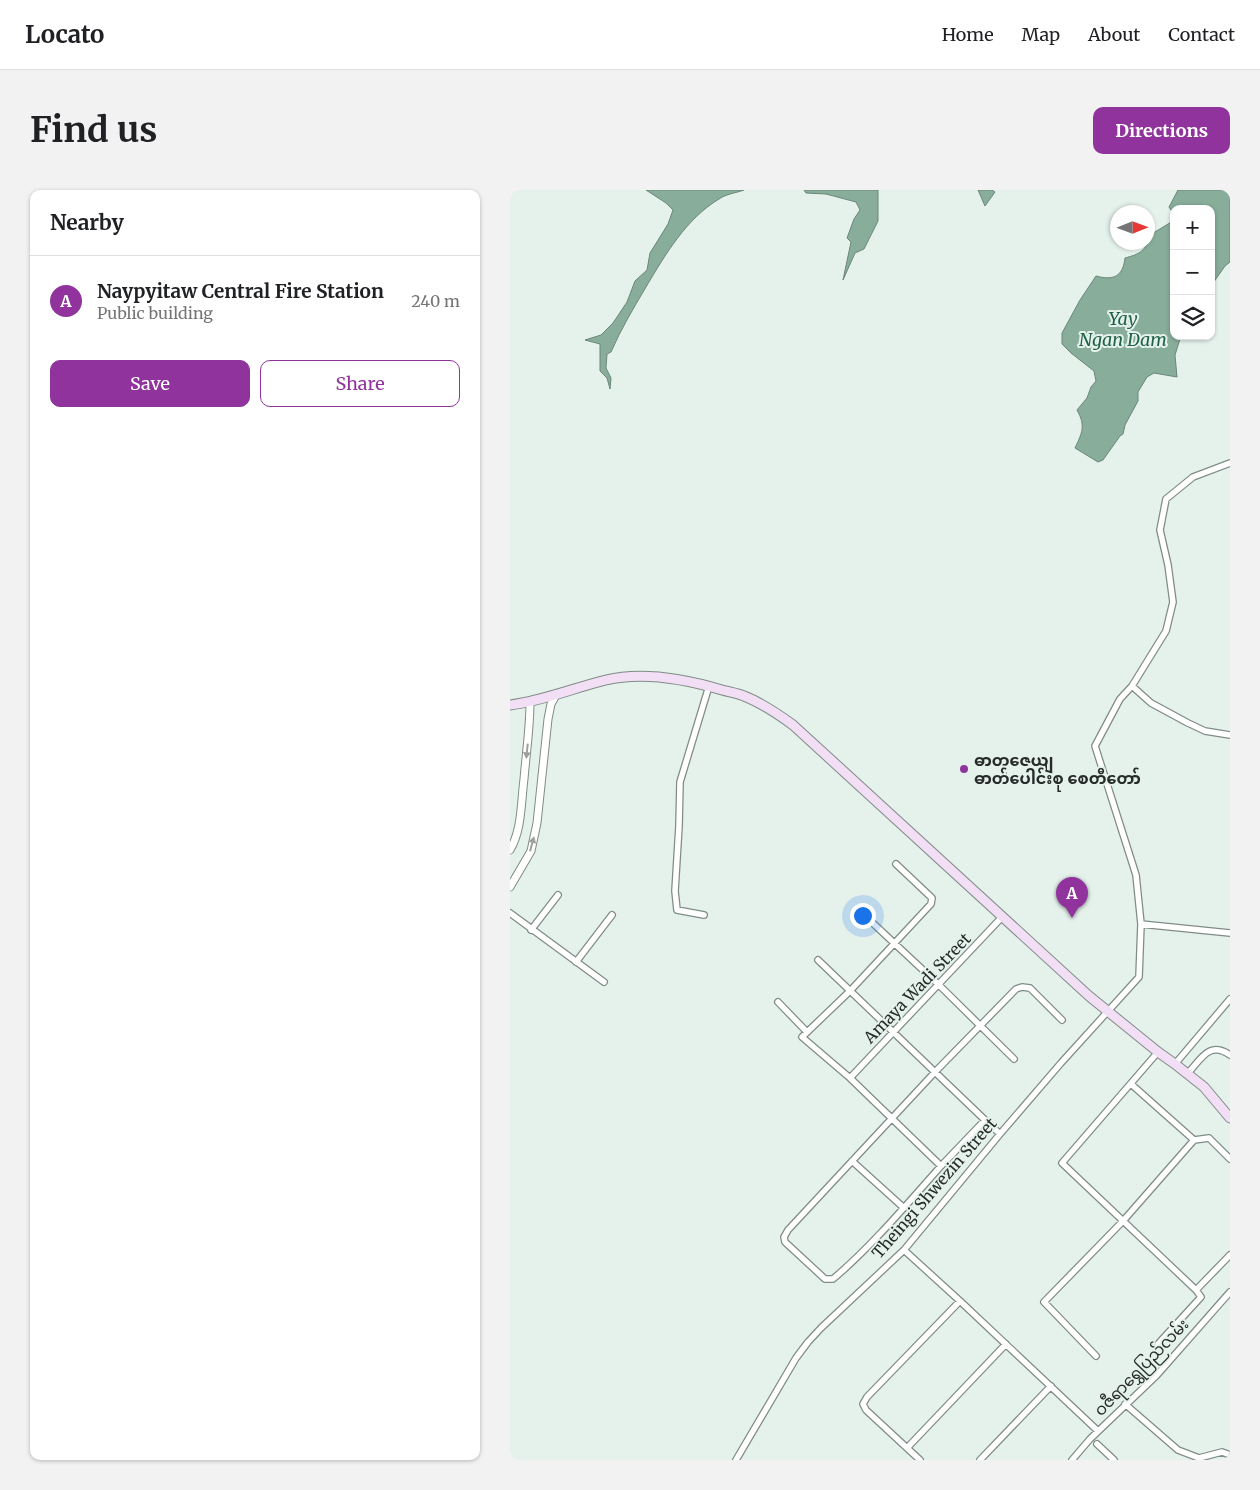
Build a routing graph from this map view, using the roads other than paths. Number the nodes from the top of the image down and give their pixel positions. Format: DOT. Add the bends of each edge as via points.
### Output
graph roads {
  1 [pos="1230,463"];
  2 [pos="709,686"];
  3 [pos="1132,686"];
  4 [pos="556,695"];
  5 [pos="530,702"];
  6 [pos="510,705"];
  7 [pos="1230,735"];
  8 [pos="510,850"];
  9 [pos="896,864"];
  10 [pos="510,887"];
  11 [pos="558,895"];
  12 [pos="862,913"];
  13 [pos="510,914"];
  14 [pos="612,915"];
  15 [pos="704,915"];
  16 [pos="1003,916"];
  17 [pos="1141,924"];
  18 [pos="532,930"];
  19 [pos="1230,934"];
  20 [pos="895,943"];
  21 [pos="818,960"];
  22 [pos="576,962"];
  23 [pos="604,982"];
  24 [pos="938,985"];
  25 [pos="850,990"];
  26 [pos="1230,999"];
  27 [pos="778,1002"];
  28 [pos="1108,1012"];
  29 [pos="1062,1020"];
  30 [pos="980,1026"];
  31 [pos="807,1032"];
  32 [pos="894,1032"];
  33 [pos="1158,1052"];
  34 [pos="1230,1055"];
  35 [pos="1014,1059"];
  36 [pos="1175,1064"];
  37 [pos="935,1072"];
  38 [pos="1188,1073"];
  39 [pos="850,1078"];
  40 [pos="1131,1084"];
  41 [pos="1230,1118"];
  42 [pos="891,1119"];
  43 [pos="985,1120"];
  44 [pos="1000,1134"];
  45 [pos="1194,1140"];
  46 [pos="1230,1159"];
  47 [pos="852,1161"];
  48 [pos="941,1166"];
  49 [pos="904,1208"];
  50 [pos="1123,1221"];
  51 [pos="904,1250"];
  52 [pos="1230,1255"];
  53 [pos="1196,1290"];
  54 [pos="1230,1292"];
  55 [pos="960,1301"];
  56 [pos="1006,1344"];
  57 [pos="1158,1344"];
  58 [pos="1096,1356"];
  59 [pos="1051,1386"];
  60 [pos="1125,1404"];
  61 [pos="1098,1431"];
  62 [pos="1097,1444"];
  63 [pos="907,1448"];
  64 [pos="1230,1455"];
  65 [pos="736,1460"];
  66 [pos="920,1460"];
  67 [pos="980,1460"];
  68 [pos="1072,1460"];
  69 [pos="1114,1460"];
  1 -- 3 [label="street, Theingi Shwezin Street" via="1193,477 1166,499 1160,530 1173,602 1166,631"];
  2 -- 4 [label="main road" via="648,676 624,677"];
  2 -- 15 [label="street" via="680,782 675,891 678,910"];
  2 -- 16 [label="main road" via="744,696 793,725"];
  3 -- 7 [label="street" via="1151,703 1188,723 1205,731"];
  3 -- 17 [label="street, Theingi Shwezin Street" via="1120,699 1095,746 1136,875"];
  4 -- 5 [label="main road"];
  10 -- 4 [label="street, one-way" via="531,850 548,719"];
  5 -- 6 [label="main road"];
  5 -- 8 [label="street, one-way" via="520,820"];
  9 -- 20 [label="street" via="932,901"];
  11 -- 18 [label="street"];
  12 -- 20 [label="street"];
  13 -- 18 [label="street"];
  14 -- 22 [label="street"];
  16 -- 24 [label="street, Amaya Wadi Street"];
  16 -- 28 [label="main road"];
  17 -- 19 [label="street"];
  17 -- 28 [label="street, Theingi Shwezin Street" via="1139,977"];
  18 -- 22 [label="street"];
  20 -- 24 [label="street"];
  20 -- 25 [label="street"];
  21 -- 25 [label="street"];
  22 -- 23 [label="street"];
  24 -- 30 [label="street"];
  24 -- 32 [label="street, Amaya Wadi Street"];
  25 -- 31 [label="street"];
  25 -- 32 [label="street"];
  26 -- 36 [label="street"];
  27 -- 31 [label="street"];
  28 -- 33 [label="main road"];
  28 -- 44 [label="street, Theingi Shwezin Street"];
  29 -- 30 [label="street" via="1030,988 1022,986"];
  30 -- 35 [label="street"];
  30 -- 37 [label="street"];
  31 -- 39 [label="street" via="802,1037"];
  32 -- 37 [label="street"];
  32 -- 39 [label="street, Amaya Wadi Street"];
  33 -- 36 [label="main road"];
  33 -- 40 [label="street"];
  34 -- 38 [label="street" via="1217,1049 1210,1050"];
  36 -- 38 [label="main road"];
  37 -- 42 [label="street"];
  37 -- 43 [label="street"];
  38 -- 41 [label="main road"];
  39 -- 42 [label="street"];
  40 -- 45 [label="street"];
  40 -- 50 [label="street" via="1062,1162"];
  42 -- 47 [label="street"];
  42 -- 48 [label="street"];
  43 -- 44 [label="street"];
  43 -- 48 [label="street"];
  44 -- 51 [label="street, Theingi Shwezin Street"];
  45 -- 46 [label="street" via="1208,1138"];
  45 -- 50 [label="street"];
  47 -- 49 [label="street"];
  47 -- 49 [label="street" via="784,1237 825,1279 833,1279 845,1269"];
  48 -- 49 [label="street"];
  50 -- 53 [label="street"];
  50 -- 58 [label="street" via="1044,1302"];
  51 -- 55 [label="street"];
  51 -- 65 [label="street, Theingi Shwezin Street" via="808,1342"];
  52 -- 53 [label="street"];
  53 -- 57 [label="street" via="1202,1297"];
  54 -- 60 [label="street, ဝဇီရာရွှေပြည်လမ်း" via="1157,1375"];
  55 -- 56 [label="street"];
  55 -- 63 [label="street" via="863,1404"];
  56 -- 59 [label="street"];
  56 -- 63 [label="street"];
  59 -- 61 [label="street"];
  59 -- 67 [label="street"];
  60 -- 61 [label="street, ဝဇီရာရွှေပြည်လမ်း"];
  60 -- 64 [label="street" via="1178,1450 1199,1458 1222,1452"];
  61 -- 68 [label="street, ဝဇီရာရွှေပြည်လမ်း"];
  62 -- 69 [label="street"];
  63 -- 66 [label="street"];
}
